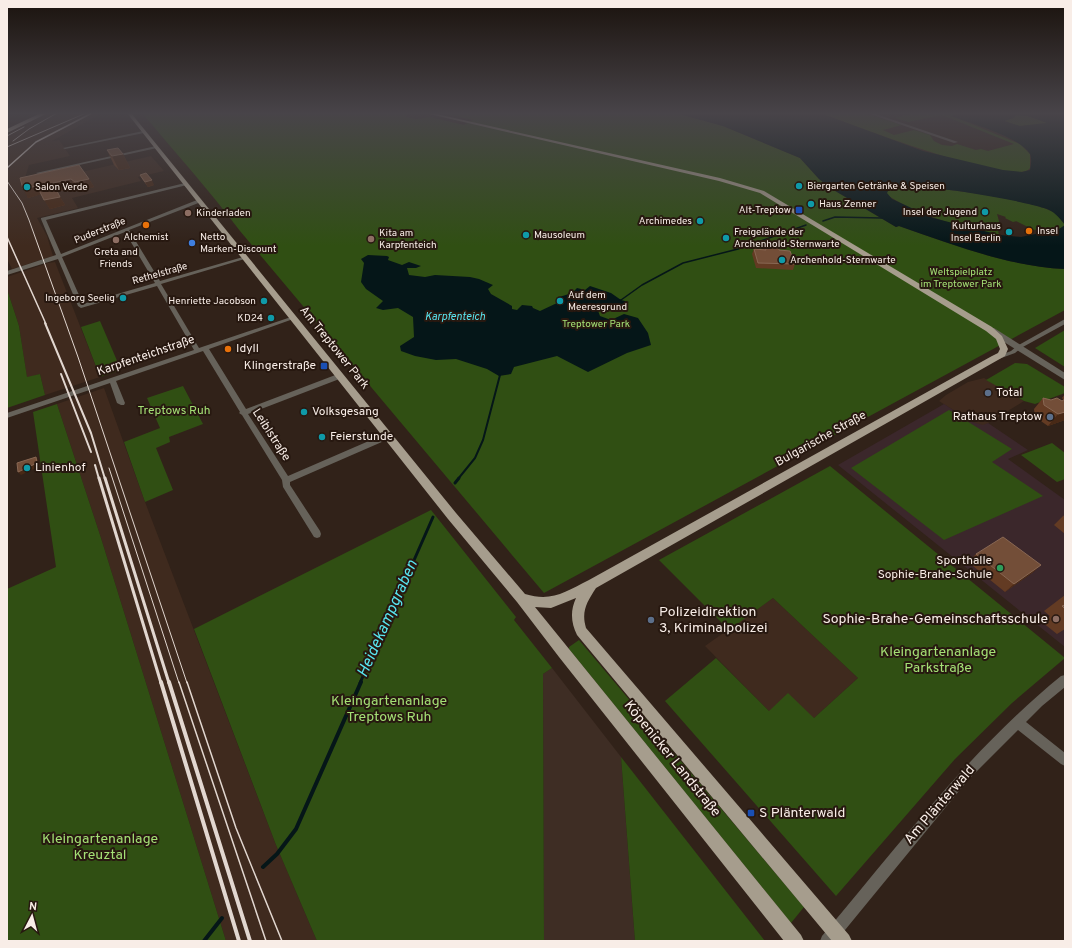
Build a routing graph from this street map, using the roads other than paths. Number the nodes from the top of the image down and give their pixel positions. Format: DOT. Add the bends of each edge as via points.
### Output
graph roads {
  1 [pos="110,157"];
  2 [pos="164,157"];
  3 [pos="621,157"];
  4 [pos="38,173"];
  5 [pos="185,184"];
  6 [pos="199,201"];
  7 [pos="126,230"];
  8 [pos="60,256"];
  9 [pos="245,258"];
  10 [pos="7,273"];
  11 [pos="159,284"];
  12 [pos="293,318"];
  13 [pos="1065,321"];
  14 [pos="989,329"];
  15 [pos="1019,347"];
  16 [pos="201,349"];
  17 [pos="995,358"];
  18 [pos="340,376"];
  19 [pos="1065,376"];
  20 [pos="112,379"];
  21 [pos="121,403"];
  22 [pos="243,413"];
  23 [pos="7,416"];
  24 [pos="388,436"];
  25 [pos="286,480"];
  26 [pos="317,534"];
  27 [pos="593,584"];
  28 [pos="521,598"];
  29 [pos="581,631"];
  30 [pos="1065,680"];
  31 [pos="1017,722"];
  32 [pos="1065,760"];
  33 [pos="835,937"];
  34 [pos="795,941"];
  1 -- 4 [label="street"];
  2 -- 5 [label="main road, Am Treptower Park"];
  3 -- 14 [label="main road" via="738,184 770,195"];
  5 -- 6 [label="main road, Am Treptower Park"];
  5 -- 8 [label="street" via="44,219"];
  6 -- 7 [label="street, Puderstraße"];
  6 -- 9 [label="main road, Am Treptower Park"];
  7 -- 8 [label="street, Puderstraße"];
  7 -- 11 [label="street, Leiblstraße"];
  8 -- 10 [label="street, Puderstraße"];
  8 -- 11 [label="street, Rethelstraße" via="81,306"];
  9 -- 11 [label="street, Rethelstraße"];
  9 -- 12 [label="main road, Am Treptower Park"];
  11 -- 16 [label="street, Leiblstraße"];
  12 -- 16 [label="street, Karpfenteichstraße"];
  12 -- 18 [label="main road, Am Treptower Park"];
  13 -- 15 [label="street, Bulgarische Straße"];
  14 -- 15 [label="street"];
  14 -- 17 [label="main road" via="999,338 1004,349 1002,354"];
  15 -- 17 [label="street, Bulgarische Straße" via="1013,352"];
  15 -- 19 [label="street"];
  16 -- 20 [label="street, Karpfenteichstraße"];
  16 -- 22 [label="street, Leiblstraße"];
  17 -- 27 [label="main road, Bulgarische Straße"];
  18 -- 22 [label="street"];
  18 -- 24 [label="main road, Am Treptower Park"];
  20 -- 21 [label="street"];
  20 -- 23 [label="street, Karpfenteichstraße"];
  22 -- 25 [label="street, Leiblstraße" via="252,423"];
  24 -- 25 [label="street"];
  24 -- 28 [label="main road, Am Treptower Park"];
  25 -- 26 [label="street, Leiblstraße" via="286,485"];
  27 -- 28 [label="main road, Bulgarische Straße" via="551,604 536,604"];
  27 -- 29 [label="main road, Bulgarische Straße" via="579,605 577,616"];
  28 -- 34 [label="main road, Köpenicker Landstraße"];
  29 -- 33 [label="main road, Köpenicker Landstraße"];
  30 -- 31 [label="street, Am Plänterwald"];
  31 -- 32 [label="street"];
  31 -- 33 [label="street, Am Plänterwald" via="964,776"];
}
